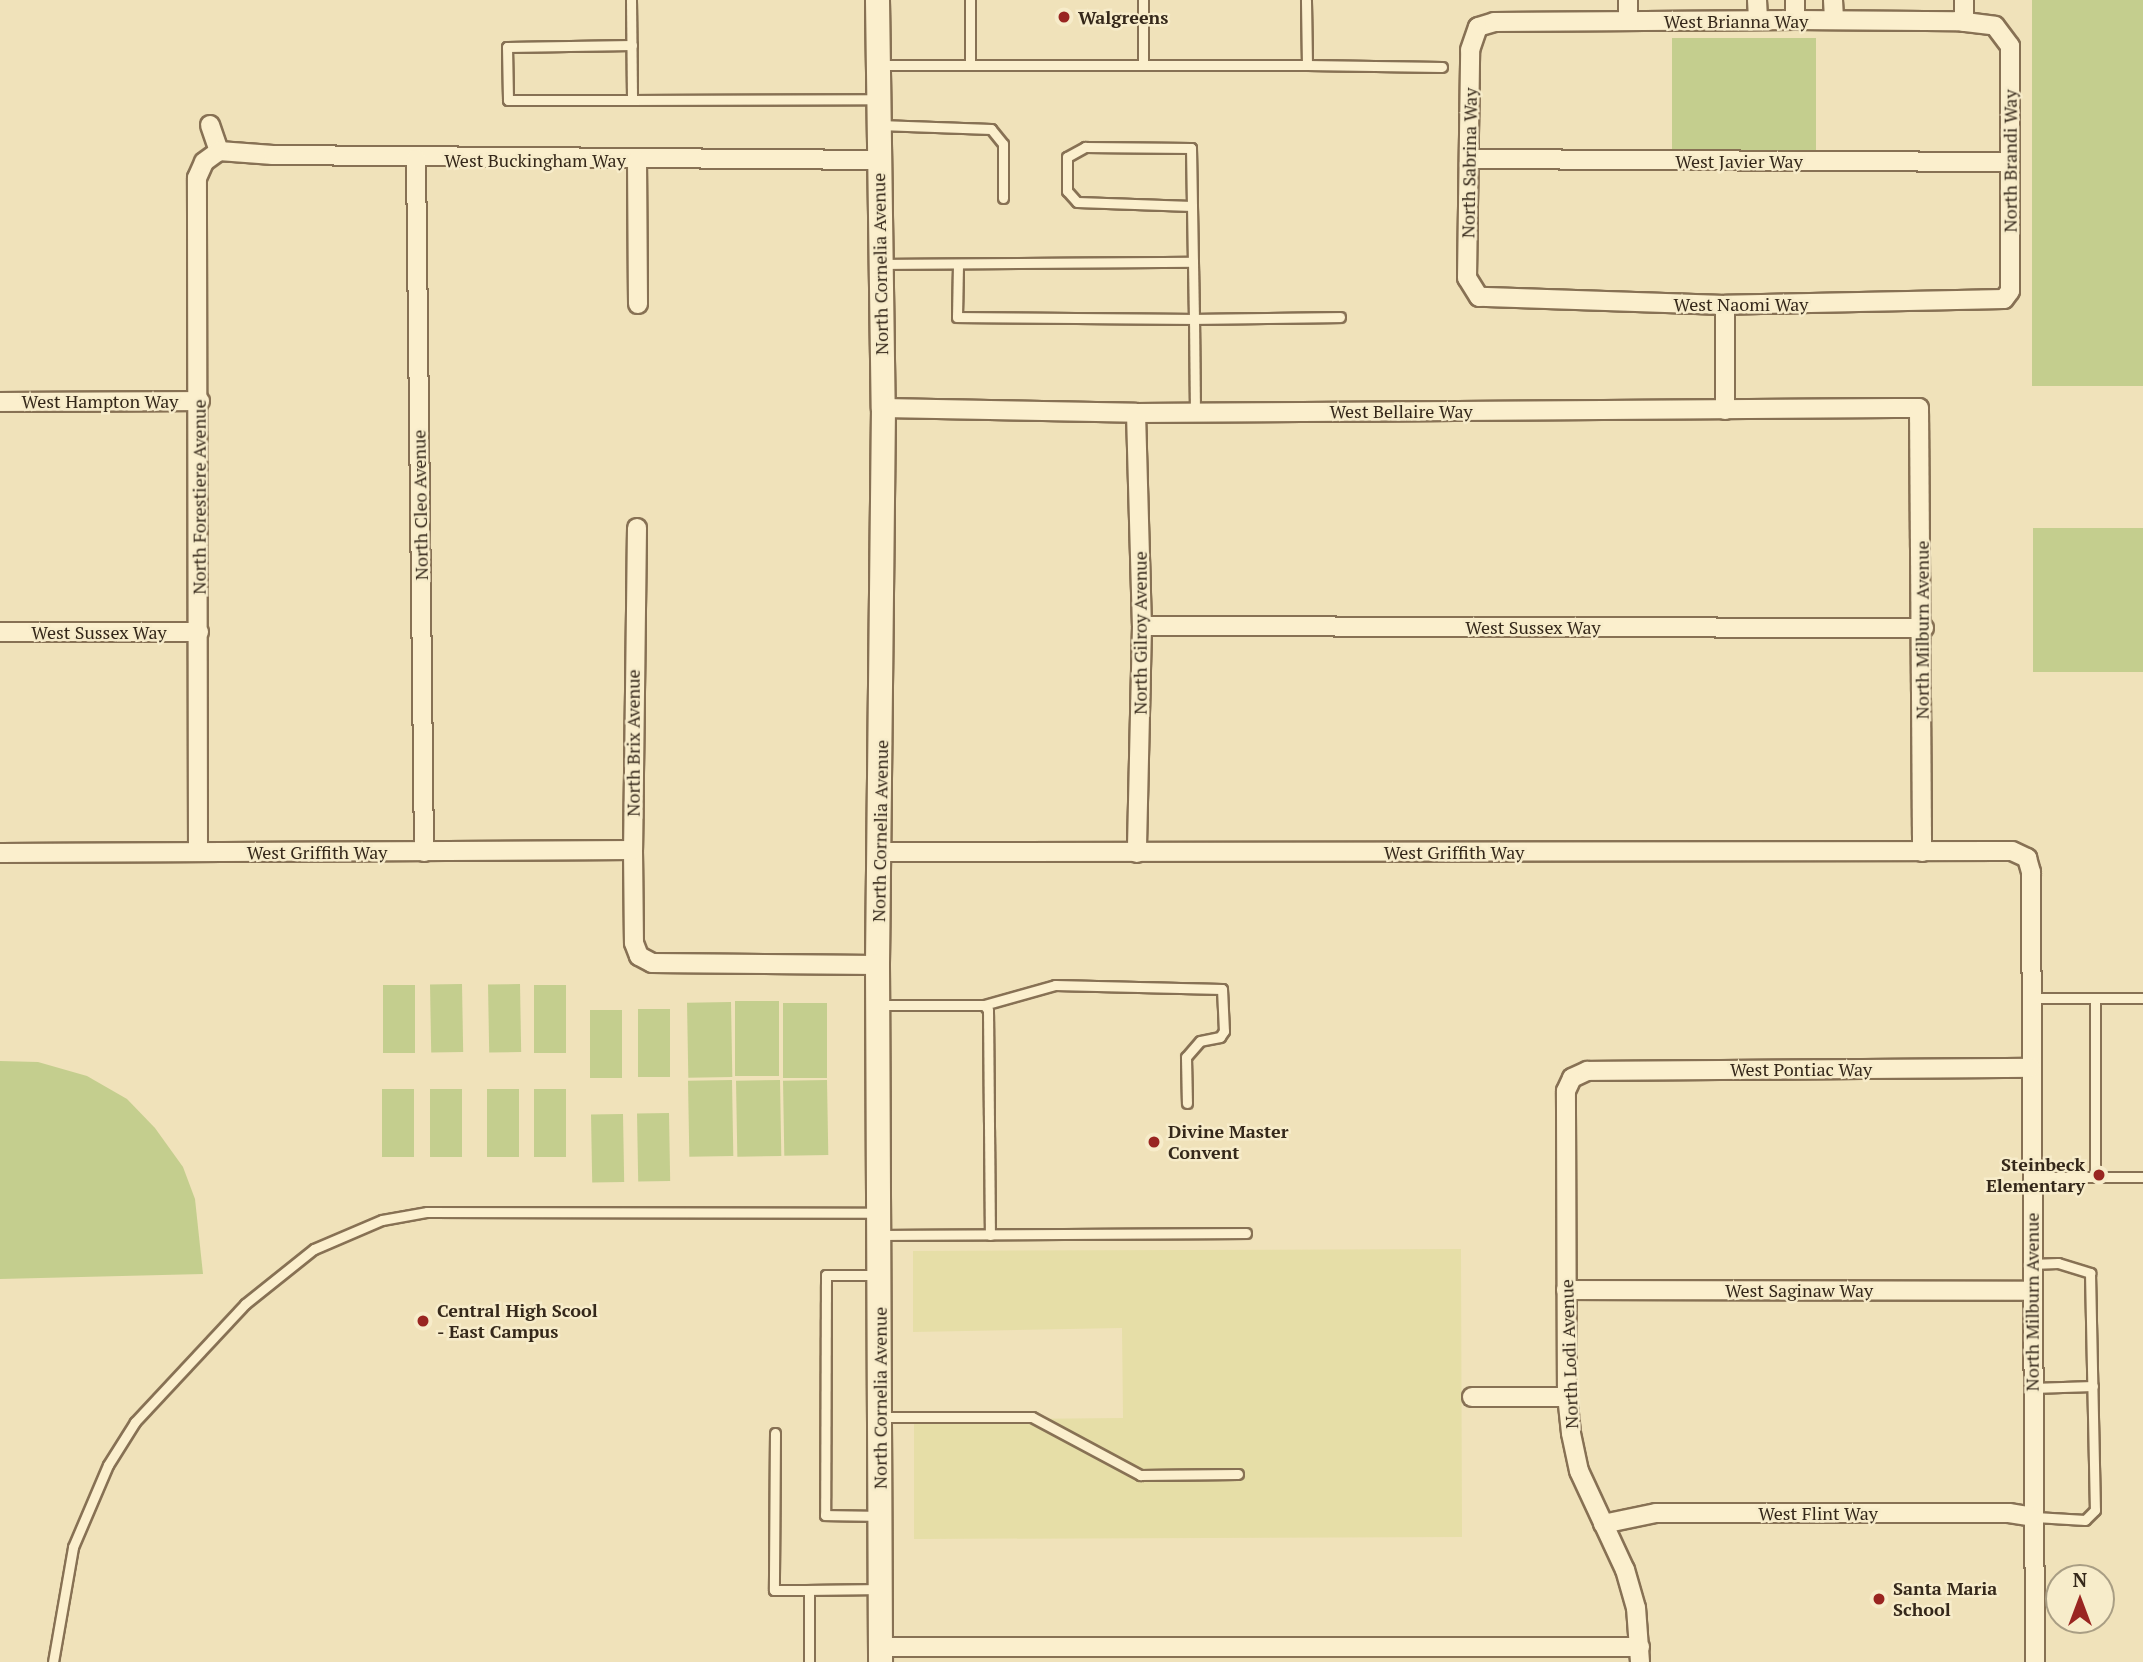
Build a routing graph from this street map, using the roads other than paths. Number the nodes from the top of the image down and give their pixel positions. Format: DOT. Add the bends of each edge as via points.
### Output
graph roads {
  1 [pos="632,0"];
  2 [pos="877,0"];
  3 [pos="970,0"];
  4 [pos="1143,0"];
  5 [pos="1307,0"];
  6 [pos="1628,0"];
  7 [pos="1757,0"];
  8 [pos="1795,0"];
  9 [pos="1833,0"];
  10 [pos="1964,0"];
  11 [pos="1758,20"];
  12 [pos="1795,20"];
  13 [pos="1834,20"];
  14 [pos="1628,21"];
  15 [pos="1964,22"];
  16 [pos="1994,26"];
  17 [pos="1478,27"];
  18 [pos="632,45"];
  19 [pos="970,64"];
  20 [pos="1143,64"];
  21 [pos="876,65"];
  22 [pos="1307,65"];
  23 [pos="1443,67"];
  24 [pos="877,99"];
  25 [pos="632,100"];
  26 [pos="210,125"];
  27 [pos="877,125"];
  28 [pos="219,151"];
  29 [pos="416,159"];
  30 [pos="1469,159"];
  31 [pos="637,160"];
  32 [pos="877,160"];
  33 [pos="2010,162"];
  34 [pos="1003,198"];
  35 [pos="1192,206"];
  36 [pos="1192,262"];
  37 [pos="879,264"];
  38 [pos="958,264"];
  39 [pos="1479,297"];
  40 [pos="2004,299"];
  41 [pos="638,304"];
  42 [pos="1725,305"];
  43 [pos="1340,317"];
  44 [pos="1194,319"];
  45 [pos="200,401"];
  46 [pos="0,402"];
  47 [pos="883,408"];
  48 [pos="1919,408"];
  49 [pos="1725,410"];
  50 [pos="1195,412"];
  51 [pos="1136,413"];
  52 [pos="637,528"];
  53 [pos="1142,626"];
  54 [pos="1924,628"];
  55 [pos="0,632"];
  56 [pos="199,632"];
  57 [pos="633,850"];
  58 [pos="198,852"];
  59 [pos="424,852"];
  60 [pos="881,852"];
  61 [pos="1922,852"];
  62 [pos="0,853"];
  63 [pos="1137,853"];
  64 [pos="2027,858"];
  65 [pos="877,965"];
  66 [pos="2031,998"];
  67 [pos="2095,998"];
  68 [pos="2143,998"];
  69 [pos="877,1004"];
  70 [pos="984,1005"];
  71 [pos="2031,1068"];
  72 [pos="1572,1078"];
  73 [pos="1187,1102"];
  74 [pos="2032,1177"];
  75 [pos="2095,1177"];
  76 [pos="2143,1177"];
  77 [pos="879,1224"];
  78 [pos="1246,1233"];
  79 [pos="990,1235"];
  80 [pos="2031,1264"];
  81 [pos="879,1275"];
  82 [pos="1566,1290"];
  83 [pos="2031,1291"];
  84 [pos="2093,1387"];
  85 [pos="2032,1388"];
  86 [pos="1567,1396"];
  87 [pos="1472,1397"];
  88 [pos="880,1416"];
  89 [pos="775,1433"];
  90 [pos="1238,1474"];
  91 [pos="880,1516"];
  92 [pos="2035,1517"];
  93 [pos="1603,1524"];
  94 [pos="879,1589"];
  95 [pos="809,1590"];
  96 [pos="880,1654"];
  97 [pos="1058,1654"];
  98 [pos="1640,1655"];
  99 [pos="53,1662"];
  100 [pos="809,1662"];
  101 [pos="2035,1662"];
  1 -- 18 [label="lane"];
  2 -- 21 [label="street, North Cornelia Avenue"];
  3 -- 19 [label="lane"];
  4 -- 20 [label="lane"];
  5 -- 22 [label="lane"];
  6 -- 14 [label="street"];
  7 -- 11 [label="street"];
  8 -- 12 [label="street"];
  9 -- 13 [label="street"];
  10 -- 15 [label="street"];
  11 -- 12 [label="street, West Brianna Way"];
  11 -- 14 [label="street, West Brianna Way"];
  12 -- 13 [label="street, West Brianna Way"];
  13 -- 15 [label="street, West Brianna Way"];
  14 -- 17 [label="street, West Brianna Way" via="1494,22"];
  15 -- 16 [label="street, West Brianna Way"];
  16 -- 33 [label="street, North Brandi Way" via="2010,46"];
  17 -- 30 [label="street, North Sabrina Way" via="1470,50"];
  18 -- 25 [label="lane"];
  18 -- 25 [label="lane" via="507,47 508,100"];
  19 -- 20 [label="lane"];
  19 -- 21 [label="lane"];
  20 -- 22 [label="lane"];
  21 -- 24 [label="street, North Cornelia Avenue"];
  22 -- 23 [label="lane"];
  24 -- 25 [label="lane"];
  24 -- 27 [label="street, North Cornelia Avenue"];
  26 -- 28 [label="street"];
  27 -- 32 [label="street, North Cornelia Avenue"];
  27 -- 34 [label="lane" via="991,130 1003,144"];
  28 -- 29 [label="street, West Buckingham Way"];
  28 -- 45 [label="street, North Forestiere Avenue" via="204,162 197,178"];
  29 -- 31 [label="street, West Buckingham Way"];
  29 -- 59 [label="street, North Cleo Avenue"];
  30 -- 33 [label="street, West Javier Way"];
  30 -- 39 [label="street, North Sabrina Way" via="1467,278"];
  31 -- 32 [label="street, West Buckingham Way"];
  31 -- 41 [label="street"];
  32 -- 37 [label="street, North Cornelia Avenue"];
  33 -- 40 [label="street, North Brandi Way" via="2010,291"];
  35 -- 35 [label="lane" via="1077,202 1067,191 1067,157 1085,147 1191,148"];
  35 -- 36 [label="lane"];
  36 -- 38 [label="lane"];
  36 -- 44 [label="lane"];
  37 -- 38 [label="lane"];
  37 -- 47 [label="street, North Cornelia Avenue"];
  38 -- 44 [label="lane" via="957,317"];
  39 -- 42 [label="street, West Naomi Way"];
  40 -- 42 [label="street, West Naomi Way"];
  42 -- 49 [label="street"];
  43 -- 44 [label="lane"];
  44 -- 50 [label="lane"];
  45 -- 46 [label="street, West Hampton Way"];
  45 -- 56 [label="street, North Forestiere Avenue"];
  47 -- 51 [label="street, West Bellaire Way"];
  47 -- 60 [label="street, North Cornelia Avenue"];
  48 -- 49 [label="street, West Bellaire Way"];
  48 -- 54 [label="street, North Milburn Avenue"];
  49 -- 50 [label="street, West Bellaire Way"];
  50 -- 51 [label="street, West Bellaire Way"];
  51 -- 53 [label="street, North Gilroy Avenue"];
  52 -- 57 [label="street, North Brix Avenue"];
  53 -- 54 [label="street, West Sussex Way"];
  53 -- 63 [label="street, North Gilroy Avenue"];
  54 -- 61 [label="street, North Milburn Avenue"];
  55 -- 56 [label="street, West Sussex Way"];
  56 -- 58 [label="street, North Forestiere Avenue"];
  57 -- 59 [label="street, West Griffith Way"];
  57 -- 65 [label="street, North Brix Avenue" via="634,943 639,956 652,963"];
  58 -- 59 [label="street, West Griffith Way"];
  58 -- 62 [label="street, West Griffith Way"];
  60 -- 63 [label="street, West Griffith Way"];
  60 -- 65 [label="street, North Cornelia Avenue"];
  61 -- 63 [label="street, West Griffith Way"];
  61 -- 64 [label="street, West Griffith Way" via="2012,851"];
  64 -- 66 [label="street, North Milburn Avenue"];
  65 -- 69 [label="street, North Cornelia Avenue"];
  66 -- 67 [label="lane"];
  66 -- 71 [label="street, North Milburn Avenue"];
  67 -- 68 [label="lane"];
  67 -- 75 [label="lane"];
  69 -- 70 [label="lane"];
  69 -- 77 [label="street, North Cornelia Avenue"];
  70 -- 73 [label="lane" via="1055,985 1222,989 1224,1031 1220,1037 1200,1041 1186,1057"];
  70 -- 79 [label="lane" via="988,1010"];
  71 -- 72 [label="street, West Pontiac Way" via="1587,1071"];
  71 -- 74 [label="street, North Milburn Avenue"];
  72 -- 82 [label="street, North Lodi Avenue" via="1566,1091"];
  74 -- 75 [label="lane"];
  74 -- 80 [label="street, North Milburn Avenue"];
  75 -- 76 [label="lane"];
  77 -- 79 [label="lane"];
  77 -- 81 [label="street, North Cornelia Avenue"];
  77 -- 99 [label="lane" via="427,1212 382,1220 314,1249 245,1304 135,1422 107,1465 73,1547"];
  78 -- 79 [label="lane"];
  80 -- 83 [label="street, North Milburn Avenue"];
  80 -- 84 [label="lane" via="2058,1264 2090,1273"];
  81 -- 88 [label="street, North Cornelia Avenue"];
  81 -- 91 [label="lane" via="826,1275 825,1515"];
  82 -- 83 [label="street, West Saginaw Way"];
  82 -- 86 [label="street, North Lodi Avenue"];
  83 -- 85 [label="street, North Milburn Avenue"];
  84 -- 85 [label="lane"];
  84 -- 92 [label="lane" via="2095,1510 2085,1520"];
  85 -- 92 [label="street, North Milburn Avenue"];
  86 -- 87 [label="street"];
  86 -- 93 [label="street, North Lodi Avenue" via="1579,1471"];
  88 -- 90 [label="lane" via="1032,1417 1140,1475"];
  88 -- 91 [label="street, North Cornelia Avenue"];
  89 -- 95 [label="lane" via="775,1590"];
  91 -- 94 [label="street, North Cornelia Avenue"];
  92 -- 93 [label="street, West Flint Way" via="2009,1513 1656,1513"];
  92 -- 101 [label="street, North Milburn Avenue"];
  93 -- 98 [label="street, North Lodi Avenue" via="1625,1570"];
  94 -- 95 [label="lane"];
  94 -- 96 [label="street, North Cornelia Avenue"];
  95 -- 100 [label="lane"];
  96 -- 97 [label="street"];
  97 -- 98 [label="street"];
}
